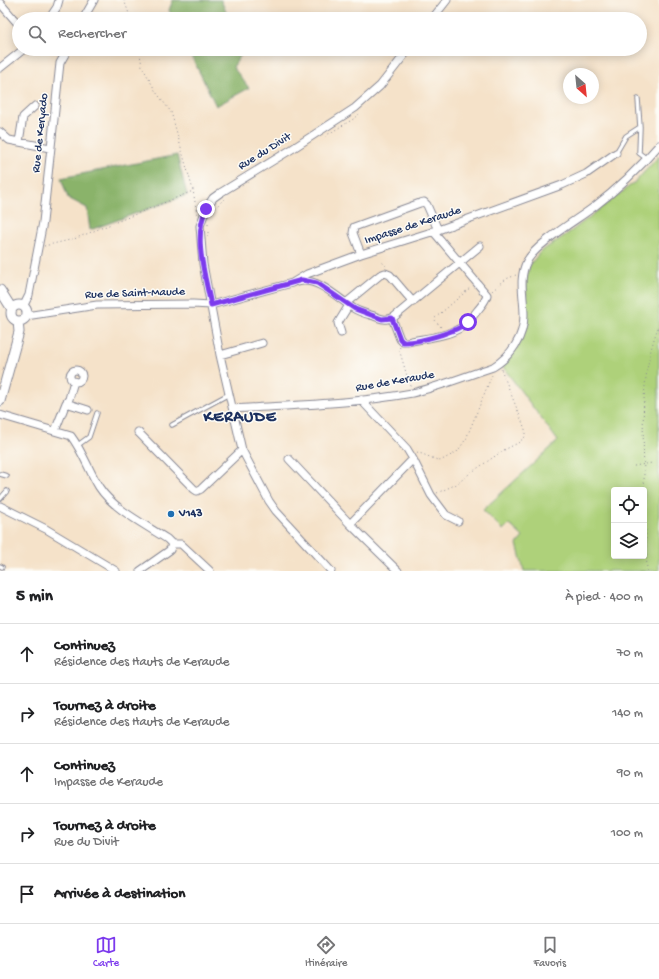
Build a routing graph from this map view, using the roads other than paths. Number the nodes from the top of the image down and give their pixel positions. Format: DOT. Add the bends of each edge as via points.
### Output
graph roads {
  1 [pos="59,0"];
  2 [pos="94,0"];
  3 [pos="447,0"];
  4 [pos="0,2"];
  5 [pos="54,12"];
  6 [pos="87,12"];
  7 [pos="438,12"];
  8 [pos="12,17"];
  9 [pos="15,56"];
  10 [pos="64,56"];
  11 [pos="404,56"];
  12 [pos="0,68"];
  13 [pos="638,99"];
  14 [pos="35,106"];
  15 [pos="640,127"];
  16 [pos="0,132"];
  17 [pos="19,142"];
  18 [pos="659,145"];
  19 [pos="50,148"];
  20 [pos="616,153"];
  21 [pos="647,159"];
  22 [pos="435,231"];
  23 [pos="480,246"];
  24 [pos="361,254"];
  25 [pos="460,263"];
  26 [pos="292,283"];
  27 [pos="0,290"];
  28 [pos="413,302"];
  29 [pos="347,304"];
  30 [pos="211,305"];
  31 [pos="12,309"];
  32 [pos="22,315"];
  33 [pos="392,318"];
  34 [pos="341,332"];
  35 [pos="262,343"];
  36 [pos="220,355"];
  37 [pos="74,381"];
  38 [pos="229,394"];
  39 [pos="361,400"];
  40 [pos="0,401"];
  41 [pos="66,403"];
  42 [pos="233,409"];
  43 [pos="88,410"];
  44 [pos="97,413"];
  45 [pos="0,415"];
  46 [pos="172,425"];
  47 [pos="56,431"];
  48 [pos="138,432"];
  49 [pos="78,445"];
  50 [pos="242,450"];
  51 [pos="289,459"];
  52 [pos="413,459"];
  53 [pos="0,474"];
  54 [pos="8,476"];
  55 [pos="7,491"];
  56 [pos="0,499"];
  57 [pos="0,506"];
  58 [pos="458,521"];
  59 [pos="350,524"];
  60 [pos="172,544"];
  61 [pos="142,570"];
  62 [pos="116,571"];
  63 [pos="210,571"];
  64 [pos="331,571"];
  65 [pos="398,571"];
  1 -- 5 [label="street"];
  2 -- 6 [label="street"];
  3 -- 7 [label="street"];
  4 -- 8 [label="street"];
  9 -- 12 [label="street"];
  10 -- 19 [label="street, Rue de Keryado" via="61,61"];
  11 -- 30 [label="street, Rue du Divit" via="380,86 355,108 217,195 206,209 200,226 203,264"];
  13 -- 15 [label="lane"];
  14 -- 17 [label="street" via="23,117"];
  15 -- 20 [label="lane" via="626,136"];
  15 -- 21 [label="lane" via="639,153"];
  16 -- 17 [label="street" via="9,140"];
  17 -- 19 [label="street"];
  18 -- 21 [label="street"];
  19 -- 32 [label="street, Rue de Keryado" via="43,222 29,295"];
  20 -- 22 [label="street, Impasse de Keraude" via="586,174 562,185"];
  21 -- 39 [label="street, Rue de Keraude" via="596,206 534,252 524,269 522,280 524,315 518,342 496,365 444,384"];
  22 -- 24 [label="street, Impasse de Keraude"];
  22 -- 24 [label="street" via="427,205 424,202 420,203 354,228 353,233"];
  22 -- 25 [label="street"];
  23 -- 25 [label="street"];
  24 -- 26 [label="street, Impasse de Keraude" via="307,274"];
  25 -- 28 [label="street"];
  25 -- 33 [label="street" via="487,295 483,304 466,324 446,334 403,342"];
  26 -- 29 [label="street" via="302,280 312,282"];
  26 -- 30 [label="street, Impasse de Keraude"];
  27 -- 31 [label="street"];
  28 -- 29 [label="street" via="390,275 385,273"];
  28 -- 33 [label="street"];
  29 -- 33 [label="street" via="382,319"];
  29 -- 34 [label="street" via="338,323"];
  30 -- 32 [label="street, Rue de Saint-Maude" via="97,306"];
  30 -- 36 [label="street"];
  31 -- 32 [label="street" via="12,316"];
  31 -- 32 [label="street" via="19,306"];
  32 -- 40 [label="street" via="20,332"];
  35 -- 36 [label="street"];
  36 -- 38 [label="street"];
  37 -- 41 [label="street"];
  38 -- 42 [label="street"];
  38 -- 46 [label="lane"];
  39 -- 42 [label="street, Rue de Keraude"];
  39 -- 52 [label="street" via="407,449"];
  41 -- 43 [label="street"];
  41 -- 47 [label="street"];
  42 -- 50 [label="street"];
  44 -- 49 [label="lane" via="89,437"];
  45 -- 47 [label="street"];
  47 -- 49 [label="street" via="71,436"];
  48 -- 50 [label="street" via="197,491"];
  49 -- 60 [label="street" via="99,487 111,502"];
  50 -- 64 [label="street" via="276,511"];
  51 -- 59 [label="street"];
  52 -- 58 [label="street" via="431,495 446,515"];
  52 -- 59 [label="street"];
  53 -- 54 [label="lane"];
  55 -- 56 [label="lane"];
  57 -- 62 [label="street" via="46,528"];
  59 -- 65 [label="street"];
  60 -- 61 [label="street" via="170,550"];
  60 -- 63 [label="street" via="181,544"];
}
